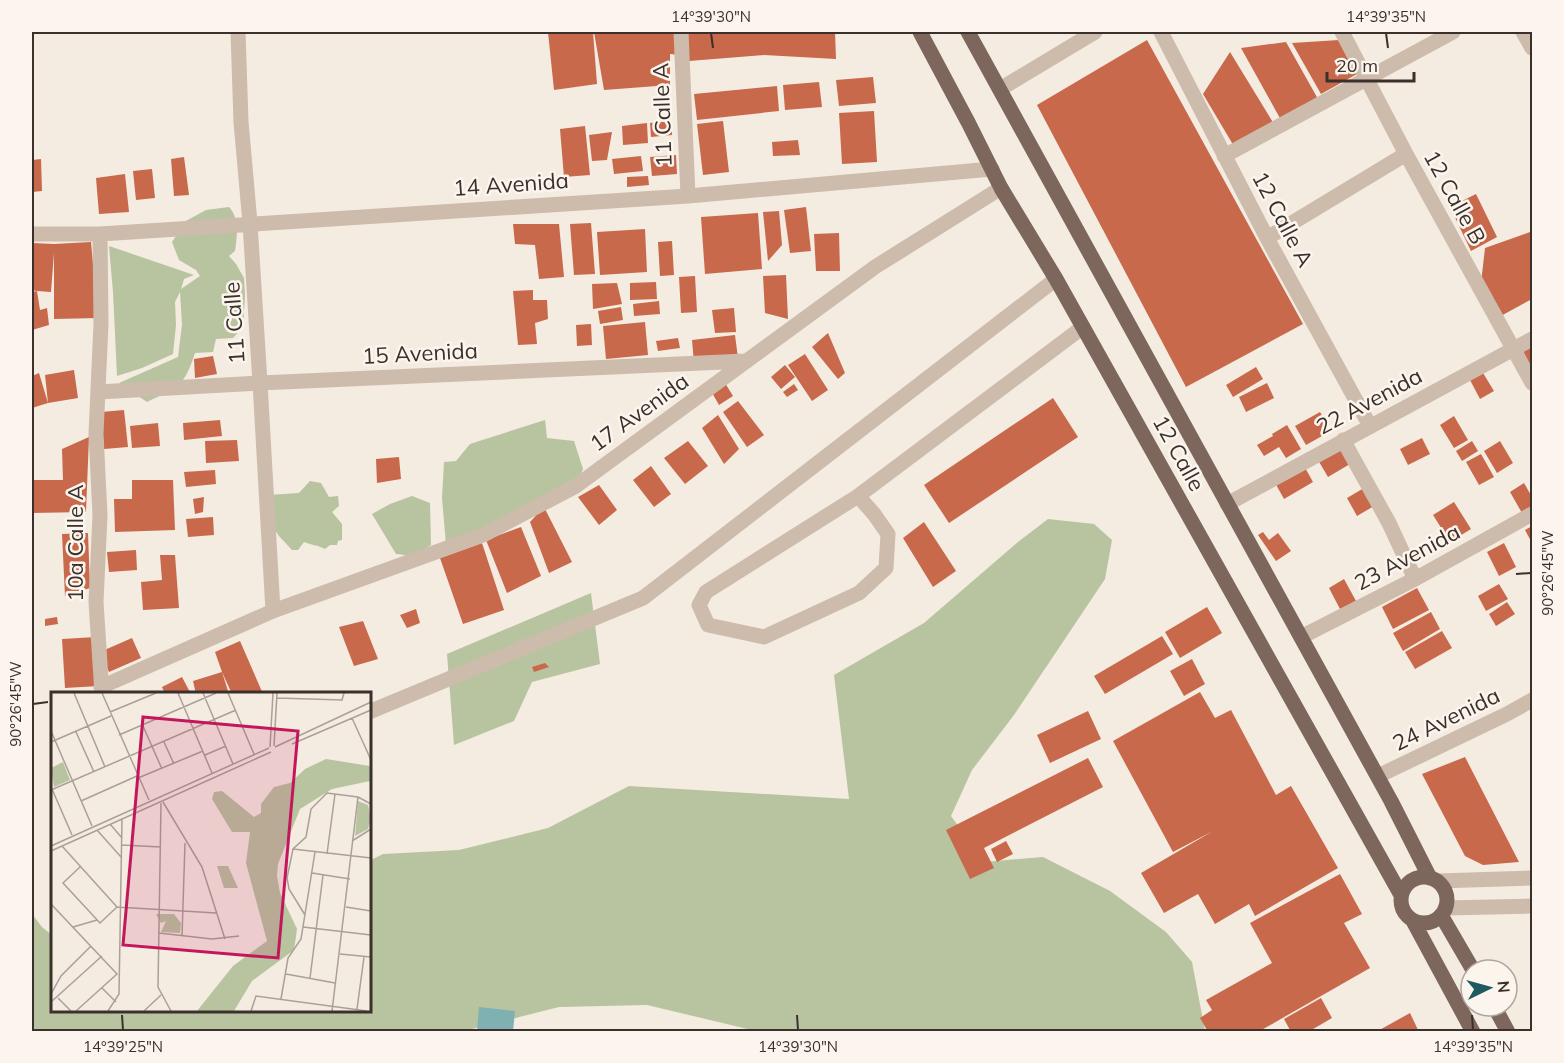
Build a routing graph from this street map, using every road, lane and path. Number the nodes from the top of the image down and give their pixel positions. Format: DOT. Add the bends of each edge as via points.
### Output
graph roads {
  1 [pos="238,32"];
  2 [pos="681,32"];
  3 [pos="920,32"];
  4 [pos="968,32"];
  5 [pos="1095,32"];
  6 [pos="1161,32"];
  7 [pos="1342,32"];
  8 [pos="1453,32"];
  9 [pos="1523,32"];
  10 [pos="1533,48"];
  11 [pos="1367,79"];
  12 [pos="1000,89"];
  13 [pos="1406,154"];
  14 [pos="1224,156"];
  15 [pos="992,169"];
  16 [pos="1001,188"];
  17 [pos="688,196"];
  18 [pos="250,224"];
  19 [pos="32,234"];
  20 [pos="100,234"];
  21 [pos="1267,238"];
  22 [pos="1056,279"];
  23 [pos="1083,327"];
  24 [pos="1533,339"];
  25 [pos="1514,349"];
  26 [pos="745,361"];
  27 [pos="260,383"];
  28 [pos="1533,383"];
  29 [pos="98,392"];
  30 [pos="1370,426"];
  31 [pos="1343,440"];
  32 [pos="858,496"];
  33 [pos="1227,504"];
  34 [pos="1533,514"];
  35 [pos="1414,579"];
  36 [pos="273,611"];
  37 [pos="1301,637"];
  38 [pos="101,690"];
  39 [pos="1533,700"];
  40 [pos="370,712"];
  41 [pos="1378,776"];
  42 [pos="1533,878"];
  43 [pos="1433,880"];
  44 [pos="1401,895"];
  45 [pos="1533,906"];
  46 [pos="1443,912"];
  47 [pos="1413,921"];
  48 [pos="1467,958"];
  49 [pos="1500,1018"];
  50 [pos="1473,1032"];
  51 [pos="1508,1032"];
  1 -- 18 [label="street, 11 Calle"];
  2 -- 17 [label="street, 11 Calle A"];
  3 -- 15 [label="main road, 12 Calle"];
  4 -- 12 [label="main road, 12 Calle"];
  5 -- 12 [label="street"];
  6 -- 14 [label="street, 12 Calle A"];
  7 -- 11 [label="street, 12 Calle B"];
  8 -- 11 [label="street"];
  9 -- 10 [label="street"];
  11 -- 13 [label="street, 12 Calle B"];
  11 -- 14 [label="street"];
  12 -- 33 [label="main road, 12 Calle"];
  13 -- 21 [label="street"];
  13 -- 25 [label="street, 12 Calle B"];
  14 -- 21 [label="street, 12 Calle A"];
  15 -- 16 [label="main road, 12 Calle"];
  15 -- 17 [label="street, 14 Avenida"];
  16 -- 22 [label="main road, 12 Calle"];
  16 -- 26 [label="street, 17 Avenida" via="875,267"];
  17 -- 18 [label="street, 14 Avenida"];
  18 -- 20 [label="street, 14 Avenida"];
  18 -- 27 [label="street, 11 Calle"];
  19 -- 20 [label="street, 14 Avenida"];
  20 -- 29 [label="street, 10a Calle A"];
  21 -- 30 [label="street, 12 Calle A"];
  22 -- 23 [label="main road, 12 Calle"];
  22 -- 40 [label="street" via="643,598"];
  23 -- 32 [label="street"];
  23 -- 44 [label="main road, 12 Calle"];
  24 -- 25 [label="street, 22 Avenida"];
  25 -- 28 [label="street, 12 Calle B"];
  25 -- 30 [label="street, 22 Avenida"];
  26 -- 27 [label="street, 15 Avenida"];
  26 -- 36 [label="street, 17 Avenida" via="576,486 483,535"];
  27 -- 29 [label="street, 15 Avenida"];
  27 -- 36 [label="street, 11 Calle"];
  29 -- 38 [label="street, 10a Calle A" via="100,515 96,602"];
  30 -- 31 [label="street, 22 Avenida"];
  31 -- 33 [label="street, 22 Avenida"];
  31 -- 35 [label="street" via="1389,523"];
  32 -- 32 [label="street" via="706,592 699,605 708,625 764,638 859,593 886,568 888,534"];
  33 -- 37 [label="main road, 12 Calle"];
  34 -- 35 [label="street, 23 Avenida"];
  35 -- 37 [label="street, 23 Avenida"];
  36 -- 38 [label="street, 17 Avenida"];
  37 -- 41 [label="main road, 12 Calle"];
  39 -- 41 [label="street, 24 Avenida"];
  41 -- 43 [label="main road, 12 Calle"];
  42 -- 43 [label="street"];
  43 -- 44 [label="main road" via="1415,879"];
  43 -- 46 [label="main road" via="1445,893"];
  44 -- 47 [label="main road" via="1403,910"];
  45 -- 46 [label="street"];
  46 -- 47 [label="main road" via="1428,923"];
  46 -- 48 [label="main road"];
  47 -- 50 [label="main road"];
  49 -- 51 [label="main road"];
}
